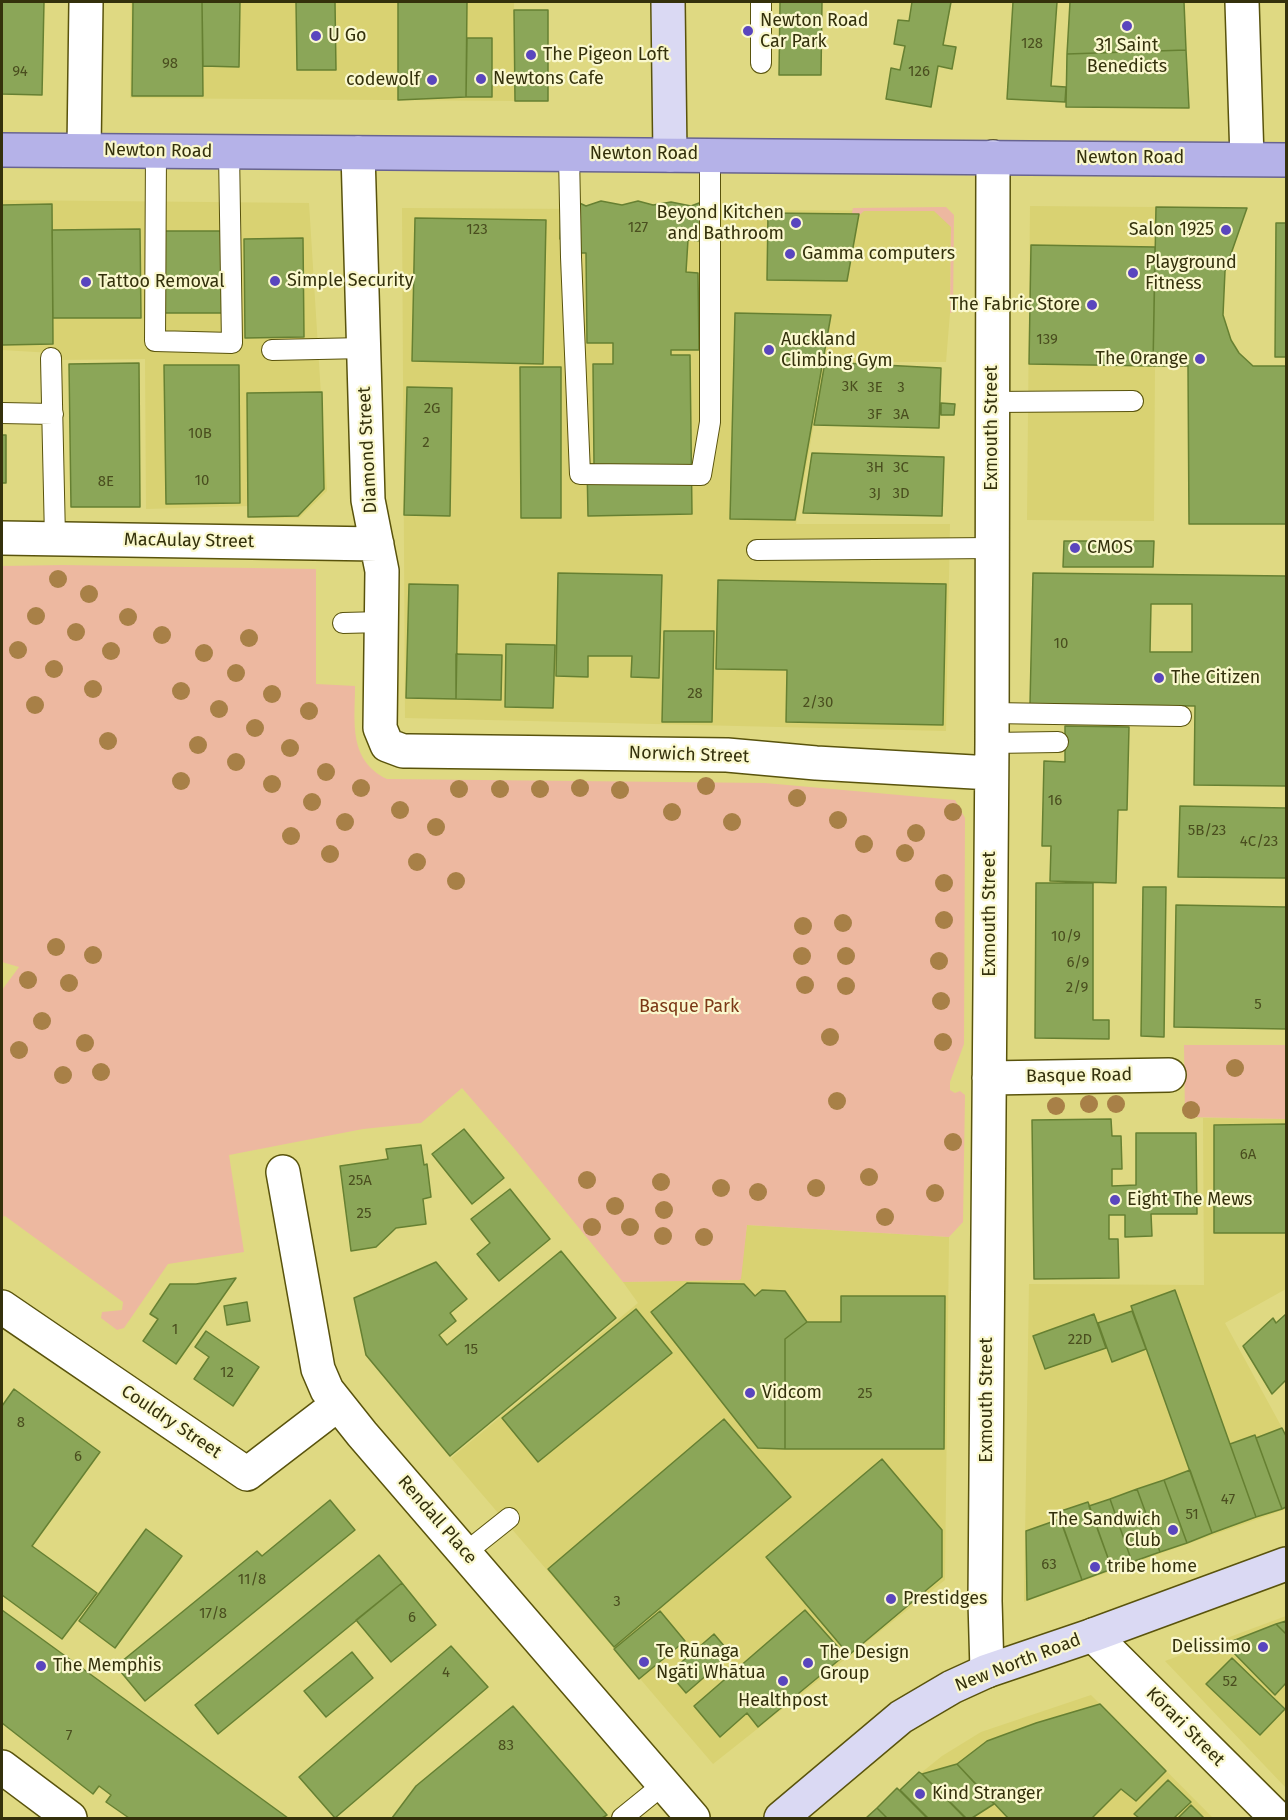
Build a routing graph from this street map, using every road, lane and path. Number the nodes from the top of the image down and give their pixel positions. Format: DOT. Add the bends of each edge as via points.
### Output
graph roads {
  1 [pos="86,2"];
  2 [pos="668,2"];
  3 [pos="761,2"];
  4 [pos="1242,2"];
  5 [pos="761,63"];
  6 [pos="2,150"];
  7 [pos="84,150"];
  8 [pos="156,151"];
  9 [pos="229,152"];
  10 [pos="358,153"];
  11 [pos="569,154"];
  12 [pos="670,155"];
  13 [pos="710,155"];
  14 [pos="993,157"];
  15 [pos="1247,159"];
  16 [pos="1287,160"];
  17 [pos="364,348"];
  18 [pos="272,350"];
  19 [pos="51,358"];
  20 [pos="1133,401"];
  21 [pos="992,402"];
  22 [pos="2,412"];
  23 [pos="53,414"];
  24 [pos="2,538"];
  25 [pos="55,538"];
  26 [pos="377,544"];
  27 [pos="991,548"];
  28 [pos="757,550"];
  29 [pos="382,622"];
  30 [pos="343,623"];
  31 [pos="1181,716"];
  32 [pos="1058,742"];
  33 [pos="992,743"];
  34 [pos="387,745"];
  35 [pos="1169,1076"];
  36 [pos="989,1078"];
  37 [pos="283,1172"];
  38 [pos="2,1307"];
  39 [pos="337,1405"];
  40 [pos="509,1518"];
  41 [pos="465,1553"];
  42 [pos="1287,1564"];
  43 [pos="1093,1635"];
  44 [pos="987,1671"];
  45 [pos="2,1767"];
  46 [pos="664,1784"];
  47 [pos="70,1818"];
  48 [pos="622,1818"];
  49 [pos="693,1818"];
  50 [pos="781,1818"];
  51 [pos="1277,1818"];
  1 -- 7 [label="street"];
  2 -- 12 [label="main road"];
  3 -- 5 [label="lane"];
  4 -- 15 [label="street"];
  6 -- 7 [label="main road, Newton Road"];
  7 -- 8 [label="main road, Newton Road"];
  8 -- 9 [label="main road, Newton Road"];
  8 -- 9 [label="lane" via="155,341 232,342"];
  9 -- 10 [label="main road, Newton Road"];
  10 -- 11 [label="main road, Newton Road"];
  10 -- 17 [label="street, Diamond Street"];
  11 -- 12 [label="main road, Newton Road"];
  11 -- 13 [label="lane" via="580,474 701,474 710,422"];
  12 -- 13 [label="main road, Newton Road"];
  13 -- 14 [label="main road, Newton Road"];
  14 -- 15 [label="main road, Newton Road"];
  14 -- 21 [label="street, Exmouth Street"];
  15 -- 16 [label="main road, Newton Road"];
  17 -- 18 [label="lane"];
  17 -- 26 [label="street, Diamond Street" via="368,500"];
  19 -- 23 [label="lane"];
  20 -- 21 [label="lane"];
  21 -- 27 [label="street, Exmouth Street"];
  22 -- 23 [label="lane"];
  23 -- 25 [label="lane"];
  24 -- 25 [label="street, MacAulay Street"];
  25 -- 26 [label="street, MacAulay Street"];
  26 -- 29 [label="street, Diamond Street" via="382,571"];
  27 -- 28 [label="lane"];
  27 -- 33 [label="street, Exmouth Street"];
  29 -- 30 [label="lane"];
  29 -- 34 [label="street, Diamond Street" via="380,728"];
  31 -- 33 [label="lane"];
  32 -- 33 [label="lane"];
  33 -- 34 [label="street, Norwich Street" via="816,763 625,752 403,751"];
  33 -- 36 [label="street, Exmouth Street"];
  35 -- 36 [label="street, Basque Road"];
  36 -- 44 [label="street, Exmouth Street"];
  37 -- 39 [label="street, Rendall Place" via="318,1369"];
  38 -- 39 [label="street, Couldry Street" via="247,1474"];
  39 -- 41 [label="street, Rendall Place"];
  40 -- 41 [label="lane"];
  41 -- 46 [label="street, Rendall Place"];
  42 -- 43 [label="main road, New North Road"];
  43 -- 44 [label="main road, New North Road"];
  43 -- 51 [label="street, Kōrari Street"];
  44 -- 50 [label="main road, New North Road" via="901,1717"];
  45 -- 47 [label="street"];
  46 -- 48 [label="lane"];
  46 -- 49 [label="street, Rendall Place"];
}
